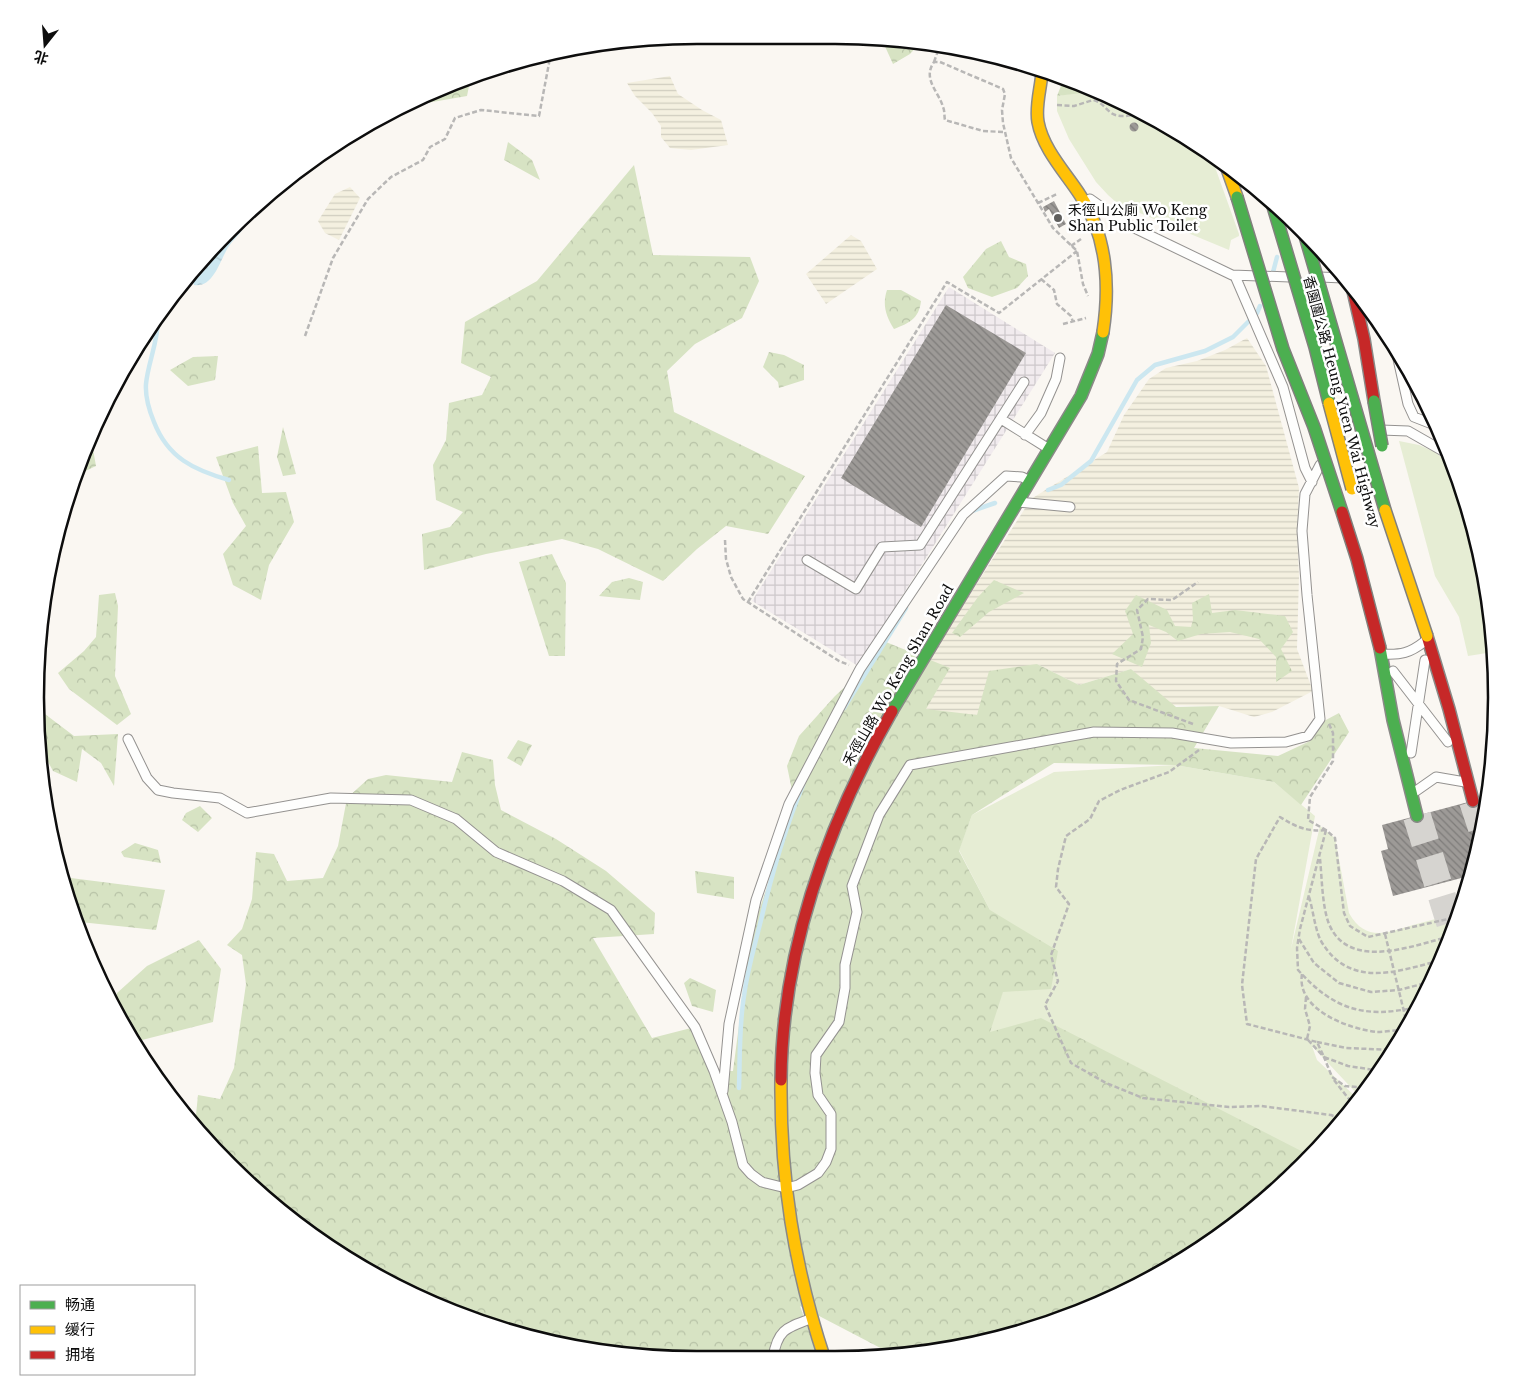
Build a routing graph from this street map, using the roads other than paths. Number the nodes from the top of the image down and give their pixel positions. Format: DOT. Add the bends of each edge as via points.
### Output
graph roads {
  1 [pos="1041,77"];
  2 [pos="1230,178"];
  3 [pos="1070,179"];
  4 [pos="1275,215"];
  5 [pos="1308,246"];
  6 [pos="1235,276"];
  7 [pos="1335,278"];
  8 [pos="1356,304"];
  9 [pos="1060,358"];
  10 [pos="1400,370"];
  11 [pos="1024,382"];
  12 [pos="1001,419"];
  13 [pos="1427,422"];
  14 [pos="1025,435"];
  15 [pos="1436,443"];
  16 [pos="1049,449"];
  17 [pos="1384,458"];
  18 [pos="1030,481"];
  19 [pos="1312,482"];
  20 [pos="1389,485"];
  21 [pos="1017,502"];
  22 [pos="1355,504"];
  23 [pos="1070,507"];
  24 [pos="1362,536"];
  25 [pos="807,560"];
  26 [pos="1428,638"];
  27 [pos="1380,651"];
  28 [pos="1418,705"];
  29 [pos="128,739"];
  30 [pos="1464,762"];
  31 [pos="1408,782"];
  32 [pos="1469,783"];
  33 [pos="1411,794"];
  34 [pos="1473,801"];
  35 [pos="1417,816"];
  36 [pos="723,1096"];
  37 [pos="786,1188"];
  38 [pos="812,1319"];
  39 [pos="774,1351"];
  40 [pos="822,1351"];
  1 -- 3 [label="main road, 禾徑山路 Wo Keng Shan Road" via="1040,129"];
  2 -- 27 [label="main road, bridge" via="1283,349 1342,507"];
  3 -- 6 [label="lane" via="1100,207 1124,223"];
  3 -- 16 [label="main road, 禾徑山路 Wo Keng Shan Road" via="1083,199 1098,235 1106,266 1108,304 1104,336 1095,366"];
  4 -- 22 [label="main road, 香園圍公路 Heung Yuen Wai Highway, bridge" via="1315,347"];
  5 -- 26 [label="main road, 香園圍公路 Heung Yuen Wai Highway, bridge" via="1381,499"];
  6 -- 7 [label="lane"];
  6 -- 19 [label="lane" via="1283,387 1305,468"];
  8 -- 17 [label="main road, bridge"];
  9 -- 14 [label="lane" via="1056,379 1041,413"];
  10 -- 13 [label="lane" via="1414,417"];
  11 -- 12 [label="lane"];
  12 -- 14 [label="lane"];
  12 -- 25 [label="lane" via="920,545 882,547 856,589"];
  14 -- 16 [label="lane"];
  15 -- 19 [label="lane" via="1408,431 1384,429 1350,438 1325,457"];
  16 -- 18 [label="main road, 禾徑山路 Wo Keng Shan Road"];
  18 -- 21 [label="main road, 禾徑山路 Wo Keng Shan Road"];
  18 -- 36 [label="lane" via="1006,476 963,515 860,669 789,804 756,900 729,1024"];
  19 -- 37 [label="lane" via="1305,494 1302,532 1320,719 1308,736 1286,742 1231,743 1172,734 1094,732 910,766 880,815 852,886 857,912 845,965 839,1022 816,1055 818,1095 831,1114 831,1149 818,1172"];
  20 -- 26 [label="main road, bridge"];
  21 -- 23 [label="lane"];
  21 -- 37 [label="main road, 禾徑山路 Wo Keng Shan Road" via="872,747 841,810 817,874 798,948 785,1028 781,1130"];
  24 -- 27 [label="main road, 香園圍公路 Heung Yuen Wai Highway, bridge"];
  26 -- 27 [label="lane" via="1404,654"];
  26 -- 28 [label="lane"];
  26 -- 30 [label="main road, 香園圍公路 Heung Yuen Wai Highway"];
  27 -- 28 [label="lane"];
  27 -- 31 [label="main road, 香園圍公路 Heung Yuen Wai Highway"];
  28 -- 30 [label="lane"];
  28 -- 31 [label="lane"];
  29 -- 36 [label="lane" via="147,778 158,790 220,798 247,813 331,798 411,800 456,819 496,852 579,890 611,910 695,1027"];
  30 -- 32 [label="main road, 香園圍公路 Heung Yuen Wai Highway"];
  31 -- 33 [label="main road, 香園圍公路 Heung Yuen Wai Highway"];
  32 -- 33 [label="lane" via="1436,777"];
  32 -- 34 [label="main road, 香園圍公路 Heung Yuen Wai Highway"];
  33 -- 35 [label="main road, 香園圍公路 Heung Yuen Wai Highway"];
  36 -- 37 [label="lane" via="743,1165 762,1182"];
  37 -- 38 [label="main road, 禾徑山路 Wo Keng Shan Road"];
  38 -- 39 [label="lane" via="781,1333"];
  38 -- 40 [label="main road, 禾徑山路 Wo Keng Shan Road"];
}
